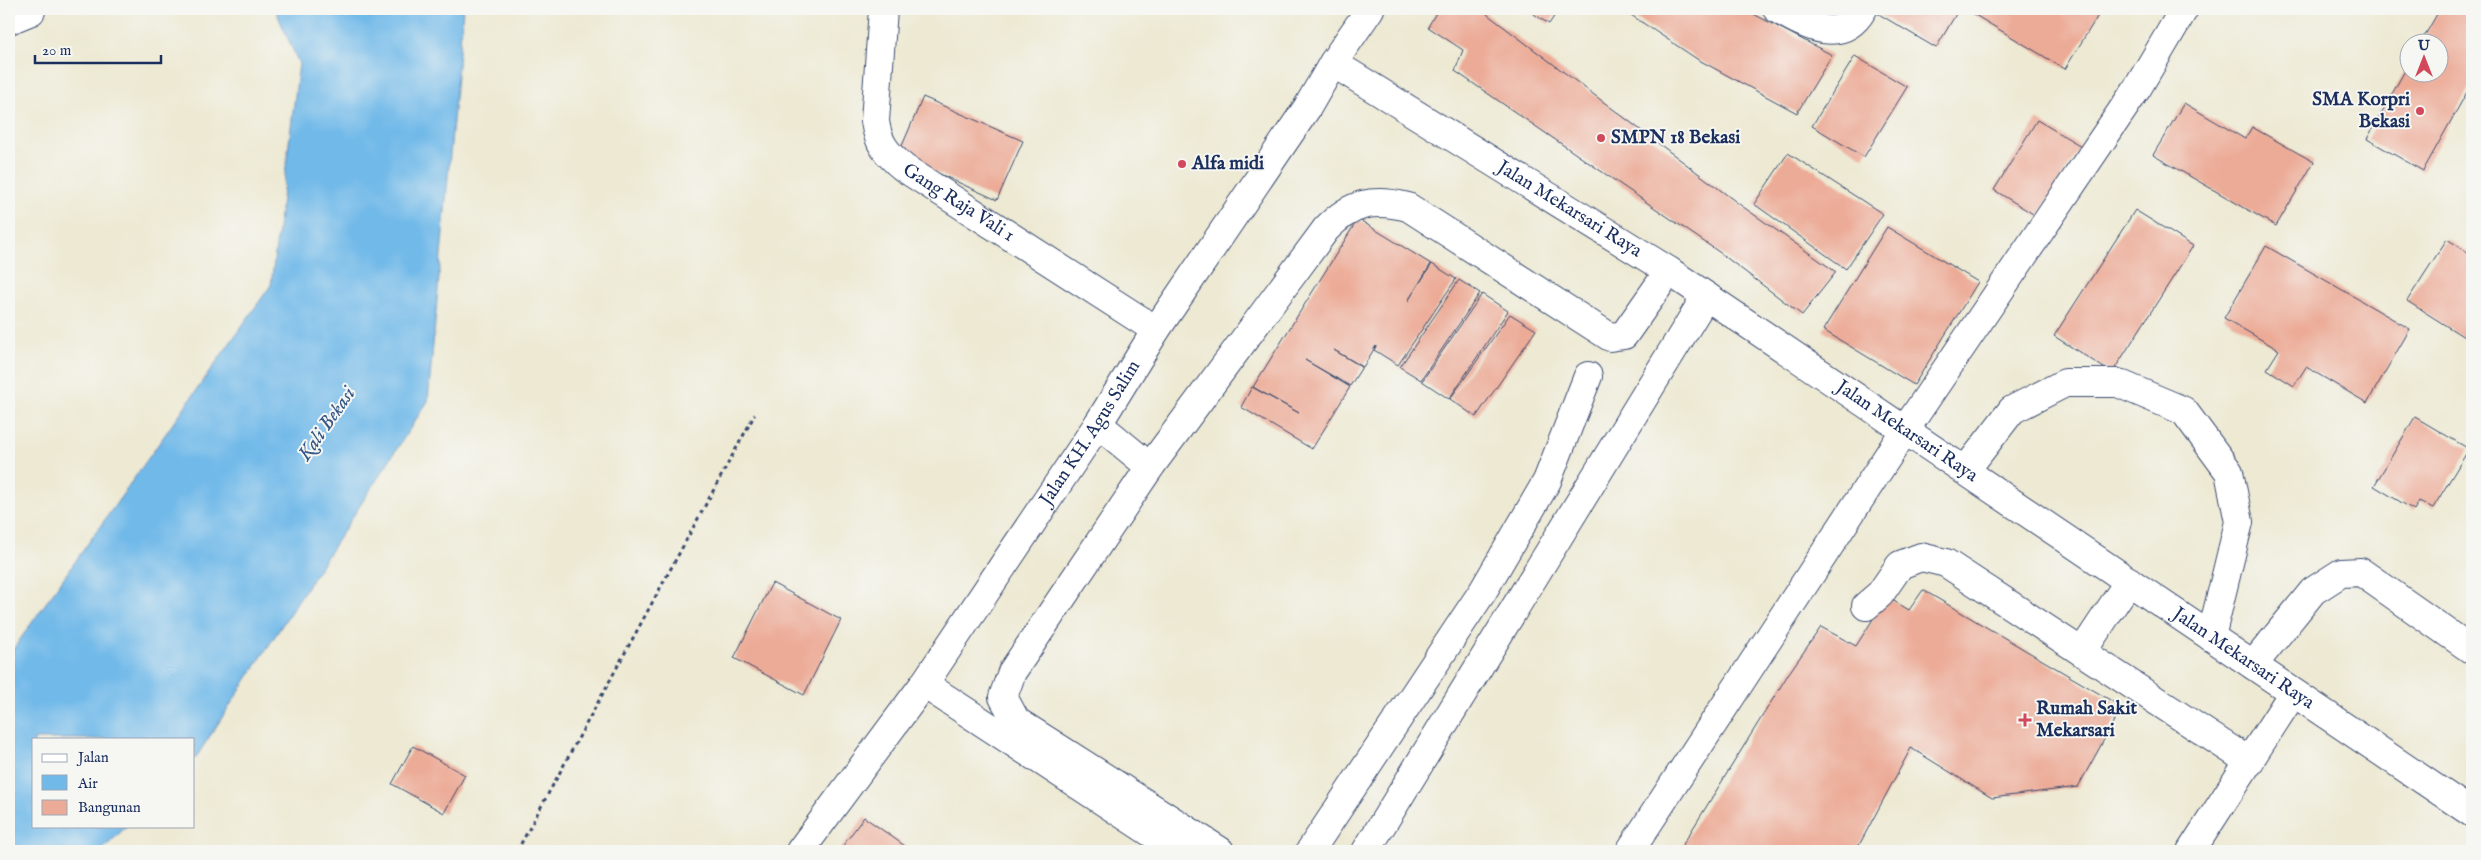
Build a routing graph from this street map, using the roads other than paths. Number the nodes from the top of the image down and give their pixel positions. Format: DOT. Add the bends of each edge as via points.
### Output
graph roads {
  1 [pos="883,9"];
  2 [pos="1370,9"];
  3 [pos="1777,9"];
  4 [pos="1863,9"];
  5 [pos="2184,9"];
  6 [pos="1333,63"];
  7 [pos="1669,271"];
  8 [pos="1706,296"];
  9 [pos="1156,330"];
  10 [pos="1588,376"];
  11 [pos="1098,424"];
  12 [pos="1905,430"];
  13 [pos="1150,467"];
  14 [pos="1965,471"];
  15 [pos="2129,581"];
  16 [pos="1866,606"];
  17 [pos="2211,637"];
  18 [pos="2472,650"];
  19 [pos="2082,652"];
  20 [pos="2253,665"];
  21 [pos="924,684"];
  22 [pos="2293,692"];
  23 [pos="2250,762"];
  24 [pos="2472,813"];
  25 [pos="800,851"];
  26 [pos="1179,851"];
  27 [pos="1220,851"];
  28 [pos="1310,851"];
  29 [pos="1366,851"];
  30 [pos="1630,851"];
  31 [pos="2191,851"];
  1 -- 9 [label="street, Gang Raja Vali 1" via="875,121 878,139 887,155"];
  2 -- 6 [label="street, Jalan KH. Agus Salim"];
  3 -- 4 [label="street" via="1812,28 1824,30 1850,23"];
  5 -- 12 [label="street" via="2138,87"];
  6 -- 7 [label="street, Jalan Mekarsari Raya"];
  6 -- 9 [label="street, Jalan KH. Agus Salim" via="1307,108"];
  7 -- 8 [label="street, Jalan Mekarsari Raya"];
  7 -- 13 [label="street" via="1624,335 1610,338 1408,208 1387,202 1341,213"];
  8 -- 12 [label="street, Jalan Mekarsari Raya"];
  8 -- 29 [label="street"];
  9 -- 11 [label="street, Jalan KH. Agus Salim"];
  10 -- 28 [label="street" via="1547,481 1482,591"];
  11 -- 13 [label="street"];
  11 -- 21 [label="street, Jalan KH. Agus Salim"];
  12 -- 14 [label="street, Jalan Mekarsari Raya"];
  12 -- 30 [label="street"];
  13 -- 27 [label="street" via="1012,672 1003,697 1016,721"];
  14 -- 15 [label="street, Jalan Mekarsari Raya"];
  14 -- 17 [label="street" via="2012,410 2065,383 2118,383 2184,411 2229,472 2239,522"];
  15 -- 17 [label="street, Jalan Mekarsari Raya"];
  15 -- 19 [label="street"];
  16 -- 19 [label="street" via="1880,594 1900,565 1921,557 1946,563"];
  17 -- 20 [label="street, Jalan Mekarsari Raya"];
  18 -- 20 [label="street" via="2361,572 2341,573 2313,591"];
  19 -- 23 [label="street"];
  20 -- 22 [label="street, Jalan Mekarsari Raya"];
  21 -- 25 [label="street, Jalan KH. Agus Salim"];
  21 -- 26 [label="street"];
  22 -- 23 [label="street"];
  22 -- 24 [label="street, Jalan Mekarsari Raya"];
  23 -- 31 [label="street"];
}
